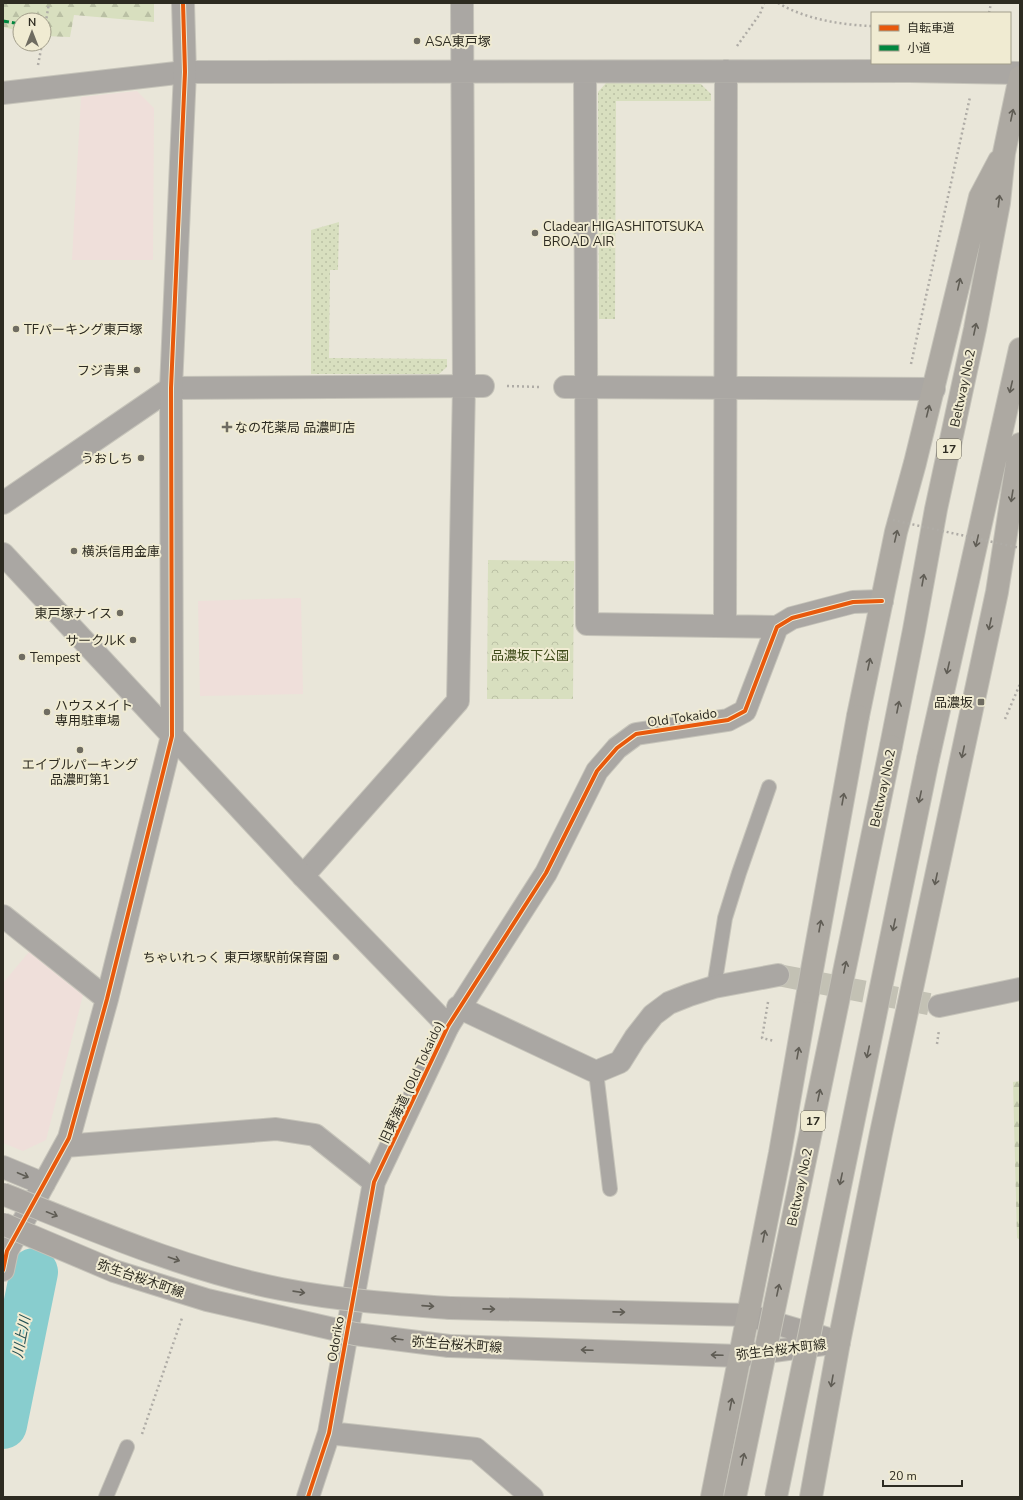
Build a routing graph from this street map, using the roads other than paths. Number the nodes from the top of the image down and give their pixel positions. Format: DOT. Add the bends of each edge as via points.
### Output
graph roads {
  1 [pos="183,3"];
  2 [pos="462,3"];
  3 [pos="726,71"];
  4 [pos="185,72"];
  5 [pos="462,72"];
  6 [pos="585,72"];
  7 [pos="1020,73"];
  8 [pos="1020,77"];
  9 [pos="3,93"];
  10 [pos="1004,153"];
  11 [pos="1020,349"];
  12 [pos="473,386"];
  13 [pos="565,387"];
  14 [pos="587,387"];
  15 [pos="171,388"];
  16 [pos="725,389"];
  17 [pos="934,389"];
  18 [pos="1020,444"];
  19 [pos="3,503"];
  20 [pos="3,554"];
  21 [pos="882,601"];
  22 [pos="725,626"];
  23 [pos="777,628"];
  24 [pos="172,736"];
  25 [pos="769,788"];
  26 [pos="303,876"];
  27 [pos="3,916"];
  28 [pos="481,972"];
  29 [pos="778,975"];
  30 [pos="1019,985"];
  31 [pos="714,987"];
  32 [pos="107,999"];
  33 [pos="939,1006"];
  34 [pos="458,1007"];
  35 [pos="448,1026"];
  36 [pos="596,1072"];
  37 [pos="65,1146"];
  38 [pos="3,1167"];
  39 [pos="374,1182"];
  40 [pos="44,1184"];
  41 [pos="610,1189"];
  42 [pos="3,1194"];
  43 [pos="12,1225"];
  44 [pos="4,1257"];
  45 [pos="747,1315"];
  46 [pos="348,1323"];
  47 [pos="839,1342"];
  48 [pos="740,1356"];
  49 [pos="329,1433"];
  50 [pos="127,1447"];
  51 [pos="106,1497"];
  52 [pos="308,1497"];
  53 [pos="532,1497"];
  54 [pos="712,1497"];
  55 [pos="735,1497"];
  56 [pos="776,1497"];
  57 [pos="811,1497"];
  1 -- 4 [label="street"];
  2 -- 5 [label="street"];
  3 -- 6 [label="street"];
  3 -- 7 [label="street"];
  3 -- 16 [label="street"];
  4 -- 5 [label="street"];
  4 -- 9 [label="street"];
  4 -- 15 [label="street"];
  5 -- 6 [label="street"];
  5 -- 12 [label="street"];
  6 -- 14 [label="street"];
  10 -- 8 [label="main road, Beltway No.2 / 17, one-way"];
  17 -- 10 [label="main road, one-way" via="980,197"];
  55 -- 10 [label="main road, Beltway No.2 / 17, one-way, bridge" via="975,329 999,204"];
  11 -- 56 [label="main road, one-way, bridge" via="928,759"];
  12 -- 15 [label="street"];
  12 -- 26 [label="street" via="458,701"];
  13 -- 14 [label="street"];
  14 -- 16 [label="street"];
  14 -- 22 [label="street" via="587,624"];
  15 -- 19 [label="street"];
  15 -- 24 [label="street"];
  16 -- 17 [label="street"];
  16 -- 22 [label="street"];
  21 -- 17 [label="main road, one-way" via="896,532"];
  18 -- 47 [label="main road, one-way" via="997,592"];
  20 -- 24 [label="street"];
  21 -- 23 [label="street" via="845,604 792,618"];
  45 -- 21 [label="main road, one-way, bridge" via="780,1153 858,716"];
  22 -- 23 [label="street"];
  23 -- 28 [label="street, Old Tokaido" via="744,711 728,720 636,734 617,748 597,771 546,873"];
  24 -- 26 [label="street"];
  24 -- 32 [label="street"];
  25 -- 31 [label="lane" via="725,918"];
  26 -- 35 [label="street"];
  27 -- 32 [label="street"];
  28 -- 34 [label="street, 旧東海道 (Old Tokaido)"];
  29 -- 31 [label="street"];
  30 -- 33 [label="street"];
  31 -- 36 [label="street" via="669,1003 653,1015 620,1062"];
  32 -- 37 [label="street"];
  34 -- 35 [label="street, 旧東海道 (Old Tokaido)"];
  34 -- 36 [label="street"];
  35 -- 39 [label="street, 旧東海道 (Old Tokaido)"];
  36 -- 41 [label="lane"];
  37 -- 39 [label="street" via="276,1130 314,1135"];
  37 -- 40 [label="street"];
  38 -- 40 [label="street, one-way"];
  39 -- 46 [label="street, Odoriko"];
  40 -- 43 [label="street"];
  42 -- 45 [label="main road, 弥生台桜木町線, one-way, bridge" via="122,1242 214,1273 281,1289 363,1301 450,1308"];
  43 -- 44 [label="street"];
  43 -- 46 [label="street" via="134,1271 223,1299 295,1315"];
  48 -- 43 [label="main road, 弥生台桜木町線, one-way, bridge" via="450,1346 355,1334 207,1300 114,1271"];
  45 -- 47 [label="main road, 弥生台桜木町線"];
  45 -- 48 [label="main road"];
  46 -- 49 [label="street, Odoriko"];
  47 -- 48 [label="main road, 弥生台桜木町線"];
  47 -- 57 [label="main road, one-way"];
  54 -- 48 [label="main road, one-way"];
  49 -- 52 [label="street, Odoriko"];
  49 -- 53 [label="street" via="476,1449"];
  50 -- 51 [label="lane"];
}
